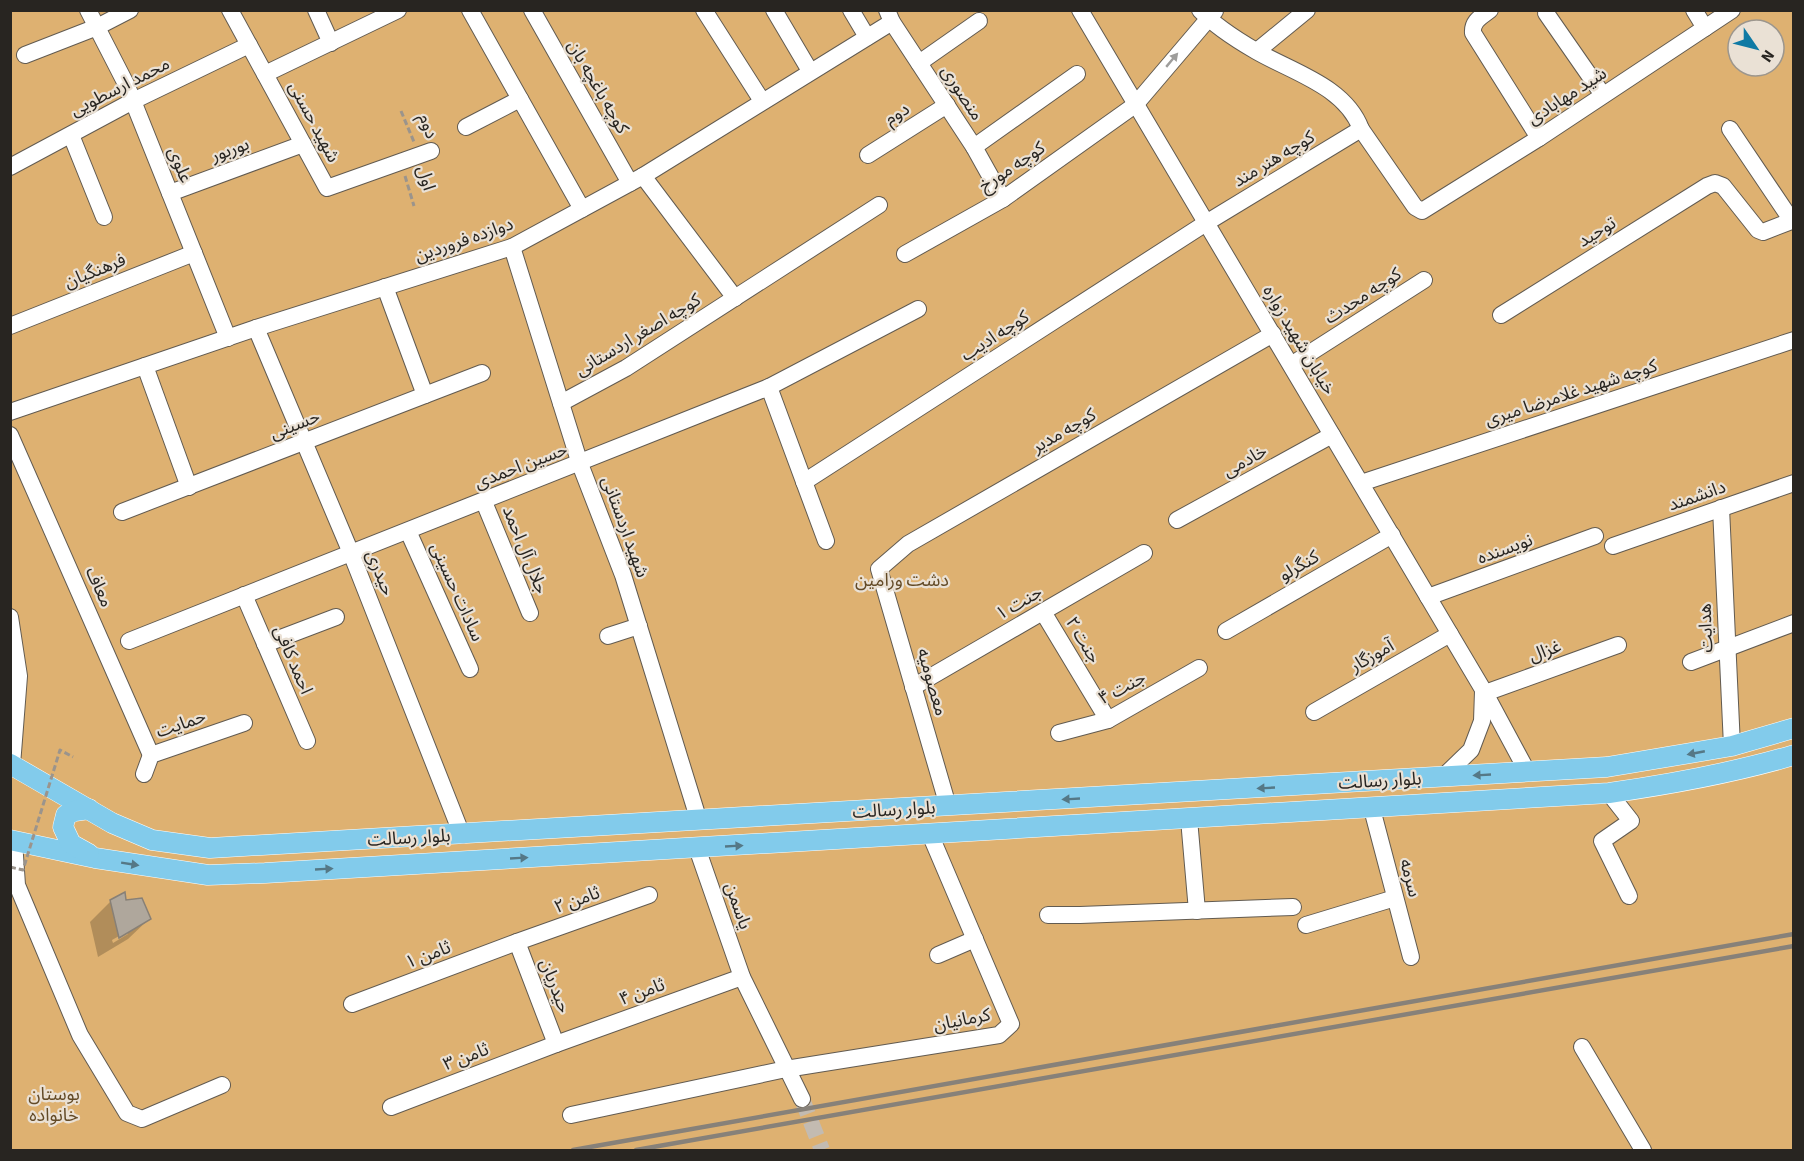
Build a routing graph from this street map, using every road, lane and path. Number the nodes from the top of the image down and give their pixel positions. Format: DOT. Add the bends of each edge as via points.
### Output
graph roads {
  1 [pos="88,10"];
  2 [pos="130,10"];
  3 [pos="230,10"];
  4 [pos="316,10"];
  5 [pos="398,10"];
  6 [pos="470,10"];
  7 [pos="532,10"];
  8 [pos="704,10"];
  9 [pos="774,10"];
  10 [pos="850,10"];
  11 [pos="1080,10"];
  12 [pos="1307,10"];
  13 [pos="1490,10"];
  14 [pos="1694,10"];
  15 [pos="1732,10"];
  16 [pos="1207,13"];
  17 [pos="1546,13"];
  18 [pos="889,16"];
  19 [pos="979,21"];
  20 [pos="97,27"];
  21 [pos="1705,28"];
  22 [pos="867,37"];
  23 [pos="331,43"];
  24 [pos="249,45"];
  25 [pos="1257,51"];
  26 [pos="25,55"];
  27 [pos="919,63"];
  28 [pos="810,71"];
  29 [pos="265,74"];
  30 [pos="1077,74"];
  31 [pos="1603,95"];
  32 [pos="520,99"];
  33 [pos="133,101"];
  34 [pos="762,101"];
  35 [pos="947,105"];
  36 [pos="1135,105"];
  37 [pos="402,111"];
  38 [pos="466,127"];
  39 [pos="1361,129"];
  40 [pos="1730,129"];
  41 [pos="71,135"];
  42 [pos="1539,138"];
  43 [pos="303,144"];
  44 [pos="974,147"];
  45 [pos="425,153"];
  46 [pos="868,155"];
  47 [pos="401,163"];
  48 [pos="10,168"];
  49 [pos="637,180"];
  50 [pos="170,193"];
  51 [pos="1003,199"];
  52 [pos="879,205"];
  53 [pos="414,206"];
  54 [pos="582,209"];
  55 [pos="104,217"];
  56 [pos="1793,220"];
  57 [pos="1206,223"];
  58 [pos="512,246"];
  59 [pos="194,253"];
  60 [pos="905,254"];
  61 [pos="1425,280"];
  62 [pos="385,287"];
  63 [pos="735,298"];
  64 [pos="918,309"];
  65 [pos="1502,315"];
  66 [pos="10,326"];
  67 [pos="256,328"];
  68 [pos="1273,334"];
  69 [pos="228,338"];
  70 [pos="1794,340"];
  71 [pos="1292,365"];
  72 [pos="145,366"];
  73 [pos="482,373"];
  74 [pos="769,387"];
  75 [pos="425,395"];
  76 [pos="561,403"];
  77 [pos="10,412"];
  78 [pos="10,435"];
  79 [pos="1332,435"];
  80 [pos="305,443"];
  81 [pos="580,464"];
  82 [pos="804,482"];
  83 [pos="1361,483"];
  84 [pos="1794,483"];
  85 [pos="189,487"];
  86 [pos="484,502"];
  87 [pos="1721,508"];
  88 [pos="122,512"];
  89 [pos="1177,520"];
  90 [pos="408,531"];
  91 [pos="1392,535"];
  92 [pos="1596,536"];
  93 [pos="826,542"];
  94 [pos="1613,546"];
  95 [pos="351,553"];
  96 [pos="1144,553"];
  97 [pos="879,569"];
  98 [pos="244,595"];
  99 [pos="1428,597"];
  100 [pos="1043,612"];
  101 [pos="530,613"];
  102 [pos="10,617"];
  103 [pos="336,617"];
  104 [pos="1794,623"];
  105 [pos="639,626"];
  106 [pos="1226,631"];
  107 [pos="1450,634"];
  108 [pos="608,636"];
  109 [pos="129,641"];
  110 [pos="265,644"];
  111 [pos="1618,645"];
  112 [pos="1726,648"];
  113 [pos="1691,662"];
  114 [pos="1199,668"];
  115 [pos="470,669"];
  116 [pos="914,687"];
  117 [pos="1484,691"];
  118 [pos="1314,712"];
  119 [pos="1108,720"];
  120 [pos="244,723"];
  121 [pos="1794,728"];
  122 [pos="1059,733"];
  123 [pos="307,741"];
  124 [pos="1732,746"];
  125 [pos="151,755"];
  126 [pos="1794,755"];
  127 [pos="74,757"];
  128 [pos="11,765"];
  129 [pos="1528,772"];
  130 [pos="144,774"];
  131 [pos="1442,778"];
  132 [pos="1307,786"];
  133 [pos="1609,794"];
  134 [pos="948,807"];
  135 [pos="89,809"];
  136 [pos="1372,809"];
  137 [pos="1309,812"];
  138 [pos="1189,819"];
  139 [pos="699,821"];
  140 [pos="930,834"];
  141 [pos="462,835"];
  142 [pos="12,841"];
  143 [pos="697,848"];
  144 [pos="95,858"];
  145 [pos="10,867"];
  146 [pos="649,895"];
  147 [pos="1629,896"];
  148 [pos="1395,898"];
  149 [pos="1293,907"];
  150 [pos="1197,911"];
  151 [pos="1048,915"];
  152 [pos="1306,925"];
  153 [pos="975,939"];
  154 [pos="517,942"];
  155 [pos="938,955"];
  156 [pos="1411,957"];
  157 [pos="742,977"];
  158 [pos="352,1004"];
  159 [pos="556,1044"];
  160 [pos="1582,1047"];
  161 [pos="786,1069"];
  162 [pos="222,1085"];
  163 [pos="802,1099"];
  164 [pos="391,1107"];
  165 [pos="571,1115"];
  166 [pos="1643,1150"];
  1 -- 20 [label="street, علوی"];
  2 -- 20 [label="street"];
  3 -- 24 [label="street, شهید حسنی"];
  4 -- 23 [label="street"];
  5 -- 23 [label="street"];
  6 -- 32 [label="street"];
  7 -- 49 [label="street, کوچه باغچه بان"];
  8 -- 34 [label="street"];
  9 -- 28 [label="street"];
  10 -- 22 [label="street"];
  11 -- 36 [label="street, خیابان شهید زواره"];
  12 -- 25 [label="street"];
  13 -- 42 [label="street" via="1477,20 1473,33"];
  14 -- 21 [label="street"];
  15 -- 21 [label="street, شید مهابادی"];
  16 -- 25 [label="street"];
  36 -- 16 [label="street, کوچه مورخ, one-way"];
  17 -- 31 [label="street"];
  18 -- 22 [label="street, دوازده فروردین"];
  18 -- 27 [label="street, منصوری"];
  19 -- 27 [label="street"];
  20 -- 26 [label="street"];
  20 -- 33 [label="street, علوی"];
  21 -- 31 [label="street, شید مهابادی"];
  22 -- 28 [label="street, دوازده فروردین"];
  23 -- 29 [label="street"];
  24 -- 29 [label="street, شهید حسنی"];
  24 -- 33 [label="street, محمد ارسطویی"];
  25 -- 39 [label="street" via="1317,81 1347,107"];
  27 -- 35 [label="street, منصوری"];
  28 -- 34 [label="street, دوازده فروردین"];
  29 -- 43 [label="street, شهید حسنی"];
  30 -- 44 [label="street"];
  31 -- 42 [label="street, شید مهابادی"];
  32 -- 38 [label="street"];
  32 -- 54 [label="street"];
  33 -- 41 [label="street, محمد ارسطویی"];
  33 -- 50 [label="street, علوی"];
  34 -- 49 [label="street, دوازده فروردین"];
  35 -- 44 [label="street, منصوری"];
  35 -- 46 [label="street, دوم"];
  36 -- 51 [label="street, کوچه مورخ"];
  36 -- 57 [label="street, خیابان شهید زواره"];
  37 -- 45 [label="path, دوم"];
  39 -- 42 [label="street, شید مهابادی" via="1415,207 1422,211"];
  39 -- 57 [label="street, کوچه هنر مند"];
  40 -- 56 [label="street"];
  41 -- 48 [label="street, محمد ارسطویی"];
  41 -- 55 [label="street"];
  43 -- 47 [label="street, شهید حسنی" via="327,188"];
  43 -- 50 [label="street, بوربور"];
  44 -- 51 [label="street, منصوری"];
  45 -- 47 [label="street, شهید حسنی"];
  47 -- 53 [label="path, اول"];
  49 -- 54 [label="street, دوازده فروردین"];
  49 -- 63 [label="street"];
  50 -- 59 [label="street, علوی"];
  51 -- 60 [label="street, کوچه مورخ"];
  52 -- 63 [label="street, کوچه اصغر اردستانی"];
  54 -- 58 [label="street, دوازده فروردین"];
  56 -- 65 [label="street, توحید" via="1763,232 1758,230 1723,186 1715,183"];
  57 -- 68 [label="street, خیابان شهید زواره"];
  57 -- 82 [label="street, کوچه ادیب"];
  58 -- 62 [label="street, دوازده فروردین"];
  58 -- 76 [label="street, شهید اردستانی"];
  59 -- 66 [label="street, فرهنگیان"];
  59 -- 69 [label="street, علوی"];
  61 -- 71 [label="street, کوچه محدث"];
  62 -- 67 [label="street, دوازده فروردین"];
  62 -- 75 [label="street"];
  63 -- 76 [label="street, کوچه اصغر اردستانی" via="626,368"];
  64 -- 74 [label="street, حسین احمدی"];
  67 -- 69 [label="street, دوازده فروردین"];
  67 -- 80 [label="street, حیدری"];
  68 -- 71 [label="street, خیابان شهید زواره"];
  68 -- 97 [label="street, کوچه مدیر" via="908,544"];
  69 -- 72 [label="street, دوازده فروردین"];
  70 -- 83 [label="street, کوچه شهید غلامرضا میری"];
  71 -- 79 [label="street, خیابان شهید زواره"];
  72 -- 77 [label="street, دوازده فروردین"];
  72 -- 85 [label="street"];
  73 -- 75 [label="street, حسینی"];
  74 -- 81 [label="street, حسین احمدی"];
  74 -- 82 [label="street"];
  75 -- 80 [label="street, حسینی"];
  76 -- 81 [label="street, شهید اردستانی"];
  78 -- 125 [label="street, معاف"];
  79 -- 83 [label="street, خیابان شهید زواره"];
  79 -- 89 [label="street, خادمی"];
  80 -- 85 [label="street, حسینی"];
  80 -- 95 [label="street, حیدری"];
  81 -- 86 [label="street, حسین احمدی"];
  81 -- 105 [label="street, شهید اردستانی"];
  82 -- 93 [label="street"];
  83 -- 91 [label="street, خیابان شهید زواره"];
  84 -- 87 [label="street, دانشمند"];
  85 -- 88 [label="street, حسینی"];
  86 -- 90 [label="street, حسین احمدی"];
  86 -- 101 [label="street, جلال آل احمد"];
  87 -- 94 [label="street, دانشمند"];
  87 -- 112 [label="street, هدایت"];
  90 -- 95 [label="street, حسین احمدی"];
  90 -- 115 [label="street, سادات حسینی"];
  91 -- 99 [label="street, خیابان شهید زواره"];
  91 -- 106 [label="street, کنگرلو"];
  92 -- 99 [label="street, نویسنده"];
  95 -- 98 [label="street, حسین احمدی"];
  95 -- 141 [label="street, حیدری"];
  96 -- 100 [label="street, جنت ۱"];
  97 -- 116 [label="street, معصومیه"];
  98 -- 109 [label="street, حسین احمدی"];
  98 -- 110 [label="street, احمد کافی"];
  99 -- 107 [label="street, خیابان شهید زواره"];
  100 -- 116 [label="street, جنت ۱"];
  100 -- 119 [label="street, جنت ۲"];
  102 -- 128 [label="street" via="19,676"];
  103 -- 110 [label="street"];
  104 -- 112 [label="street"];
  105 -- 108 [label="street"];
  105 -- 139 [label="street, شهید اردستانی"];
  107 -- 117 [label="street, خیابان شهید زواره"];
  107 -- 118 [label="street, آموزگار"];
  110 -- 123 [label="street, احمد کافی"];
  111 -- 117 [label="street, غزال"];
  112 -- 113 [label="street"];
  112 -- 124 [label="street, هدایت"];
  114 -- 119 [label="street, جنت ۴"];
  116 -- 134 [label="street, معصومیه"];
  117 -- 129 [label="street, خیابان شهید زواره"];
  117 -- 131 [label="street" via="1482,721 1471,750"];
  119 -- 122 [label="street, جنت ۴"];
  120 -- 125 [label="street, حمایت"];
  121 -- 124 [label="main road, بلوار رسالت"];
  124 -- 129 [label="main road, بلوار رسالت, one-way" via="1606,767"];
  125 -- 130 [label="street, حمایت"];
  126 -- 133 [label="main road, بلوار رسالت" via="1737,771"];
  127 -- 145 [label="path, bridge" via="60,750 23,870"];
  128 -- 135 [label="main road, بلوار رسالت"];
  129 -- 131 [label="main road, بلوار رسالت, one-way"];
  131 -- 132 [label="main road, بلوار رسالت"];
  132 -- 134 [label="main road, بلوار رسالت, one-way"];
  132 -- 137 [label="main road"];
  133 -- 136 [label="main road, بلوار رسالت"];
  133 -- 147 [label="street" via="1631,821 1602,841"];
  134 -- 139 [label="main road, بلوار رسالت"];
  135 -- 141 [label="main road, بلوار رسالت" via="152,840 210,848"];
  135 -- 144 [label="main road" via="66,815 63,828 71,844"];
  136 -- 137 [label="main road, بلوار رسالت"];
  136 -- 148 [label="street, سرمه"];
  137 -- 138 [label="main road, بلوار رسالت"];
  138 -- 140 [label="main road, بلوار رسالت"];
  138 -- 150 [label="street"];
  139 -- 141 [label="main road, بلوار رسالت"];
  143 -- 140 [label="main road, بلوار رسالت, one-way"];
  140 -- 153 [label="street, کرمانیان"];
  142 -- 144 [label="main road, بلوار رسالت"];
  142 -- 162 [label="street" via="16,885 80,1035 127,1113 142,1119"];
  144 -- 143 [label="main road, بلوار رسالت, one-way" via="208,875"];
  143 -- 157 [label="street, یاسمن"];
  146 -- 154 [label="street, ثامن ۲"];
  148 -- 152 [label="street"];
  148 -- 156 [label="street, سرمه"];
  149 -- 150 [label="street"];
  150 -- 151 [label="street"];
  153 -- 155 [label="street"];
  153 -- 161 [label="street, کرمانیان" via="1011,1024 999,1035"];
  154 -- 158 [label="street, ثامن ۱"];
  154 -- 159 [label="street, حیدریان"];
  157 -- 159 [label="street, ثامن ۴"];
  157 -- 161 [label="street, یاسمن"];
  159 -- 164 [label="street, ثامن ۳"];
  160 -- 166 [label="street"];
  161 -- 163 [label="street, یاسمن"];
  161 -- 165 [label="street"];
}
